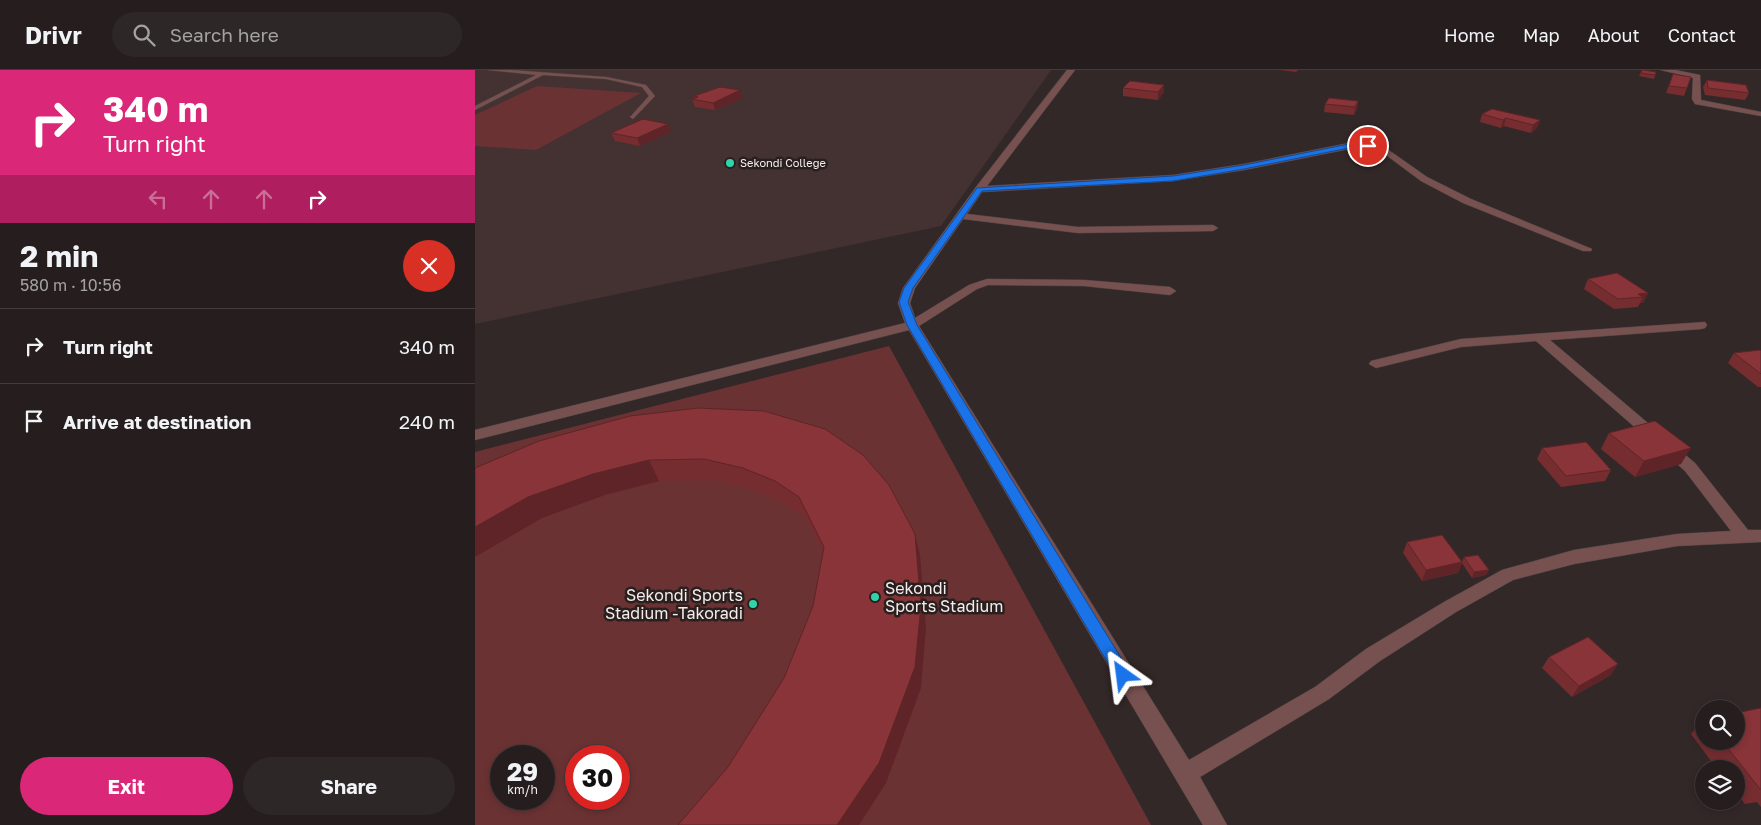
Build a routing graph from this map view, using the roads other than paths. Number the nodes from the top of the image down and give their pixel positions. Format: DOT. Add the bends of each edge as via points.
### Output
graph roads {
  1 [pos="491,70"];
  2 [pos="1071,70"];
  3 [pos="1665,70"];
  4 [pos="541,74"];
  5 [pos="475,108"];
  6 [pos="1761,114"];
  7 [pos="633,117"];
  8 [pos="979,189"];
  9 [pos="962,216"];
  10 [pos="1213,228"];
  11 [pos="1587,249"];
  12 [pos="1170,291"];
  13 [pos="912,325"];
  14 [pos="1701,325"];
  15 [pos="1539,337"];
  16 [pos="1376,364"];
  17 [pos="475,435"];
  18 [pos="1753,537"];
  19 [pos="1184,775"];
  20 [pos="1215,825"];
  1 -- 4 [label="lane"];
  2 -- 8 [label="street"];
  3 -- 6 [label="street" via="1697,77 1698,102"];
  4 -- 5 [label="lane"];
  4 -- 7 [label="lane" via="606,78 644,86 652,96"];
  8 -- 9 [label="street"];
  8 -- 11 [label="street" via="1173,178 1349,146 1380,147 1424,179 1467,201"];
  9 -- 10 [label="street" via="1078,230"];
  9 -- 13 [label="street" via="909,288 904,302"];
  12 -- 13 [label="street" via="1084,283 987,282 973,287"];
  13 -- 17 [label="street"];
  13 -- 19 [label="street"];
  14 -- 15 [label="street"];
  15 -- 16 [label="street" via="1461,343"];
  15 -- 18 [label="street" via="1690,467"];
  18 -- 19 [label="street" via="1677,540 1574,557 1508,575 1450,606 1321,693"];
  19 -- 20 [label="street"];
}
